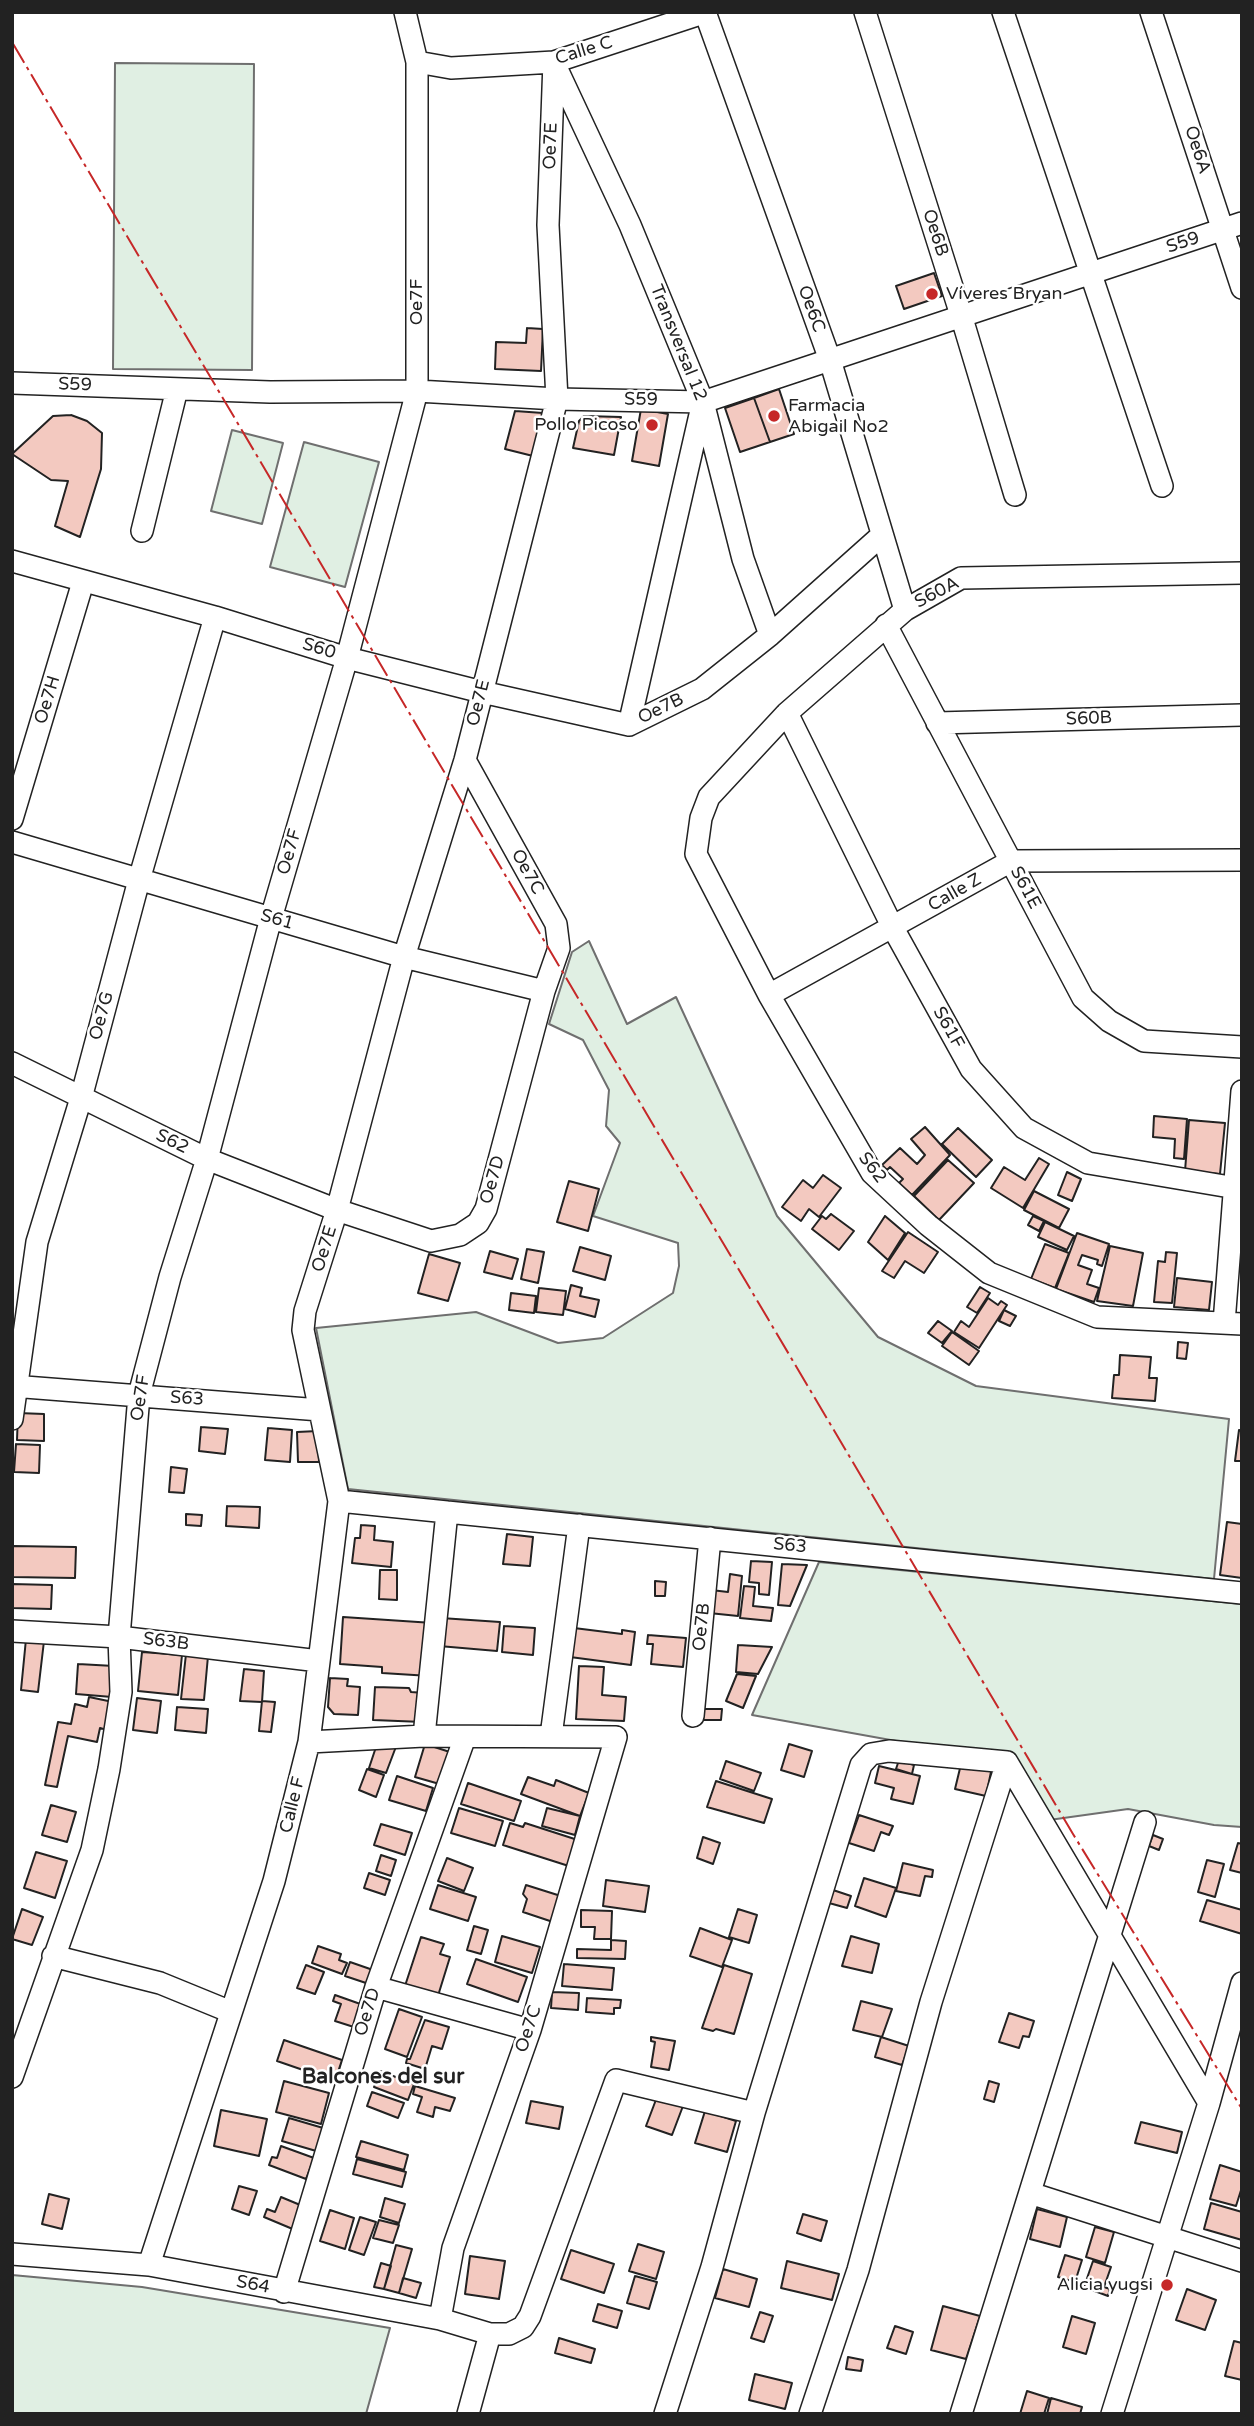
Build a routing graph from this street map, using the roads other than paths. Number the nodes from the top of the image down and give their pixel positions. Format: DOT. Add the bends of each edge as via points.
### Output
graph roads {
  1 [pos="405,12"];
  2 [pos="705,12"];
  3 [pos="865,12"];
  4 [pos="1003,12"];
  5 [pos="1151,12"];
  6 [pos="416,62"];
  7 [pos="554,62"];
  8 [pos="1232,226"];
  9 [pos="1091,273"];
  10 [pos="1242,288"];
  11 [pos="961,315"];
  12 [pos="830,360"];
  13 [pos="12,383"];
  14 [pos="177,389"];
  15 [pos="417,391"];
  16 [pos="557,399"];
  17 [pos="703,402"];
  18 [pos="1162,486"];
  19 [pos="1015,495"];
  20 [pos="142,531"];
  21 [pos="882,534"];
  22 [pos="12,561"];
  23 [pos="1242,573"];
  24 [pos="83,582"];
  25 [pos="905,610"];
  26 [pos="215,617"];
  27 [pos="886,625"];
  28 [pos="770,635"];
  29 [pos="347,658"];
  30 [pos="482,692"];
  31 [pos="787,713"];
  32 [pos="1242,715"];
  33 [pos="937,723"];
  34 [pos="629,725"];
  35 [pos="465,760"];
  36 [pos="709,797"];
  37 [pos="12,819"];
  38 [pos="12,842"];
  39 [pos="1242,860"];
  40 [pos="1011,861"];
  41 [pos="138,880"];
  42 [pos="271,918"];
  43 [pos="892,928"];
  44 [pos="404,957"];
  45 [pos="544,991"];
  46 [pos="769,995"];
  47 [pos="1242,1047"];
  48 [pos="12,1063"];
  49 [pos="1242,1091"];
  50 [pos="80,1098"];
  51 [pos="207,1159"];
  52 [pos="1238,1190"];
  53 [pos="337,1210"];
  54 [pos="1233,1323"];
  55 [pos="303,1330"];
  56 [pos="15,1386"];
  57 [pos="139,1395"];
  58 [pos="320,1409"];
  59 [pos="12,1419"];
  60 [pos="339,1501"];
  61 [pos="446,1512"];
  62 [pos="579,1525"];
  63 [pos="710,1538"];
  64 [pos="1242,1593"];
  65 [pos="12,1631"];
  66 [pos="119,1637"];
  67 [pos="319,1661"];
  68 [pos="693,1716"];
  69 [pos="424,1736"];
  70 [pos="551,1736"];
  71 [pos="465,1737"];
  72 [pos="309,1741"];
  73 [pos="1007,1762"];
  74 [pos="1145,1822"];
  75 [pos="1110,1938"];
  76 [pos="54,1956"];
  77 [pos="1242,1983"];
  78 [pos="376,1987"];
  79 [pos="232,2012"];
  80 [pos="530,2030"];
  81 [pos="12,2077"];
  82 [pos="1209,2103"];
  83 [pos="754,2113"];
  84 [pos="1030,2193"];
  85 [pos="1166,2237"];
  86 [pos="12,2254"];
  87 [pos="1242,2261"];
  88 [pos="149,2265"];
  89 [pos="284,2292"];
  90 [pos="440,2319"];
  91 [pos="491,2334"];
  92 [pos="468,2414"];
  93 [pos="665,2414"];
  94 [pos="810,2414"];
  95 [pos="961,2414"];
  96 [pos="1112,2414"];
  1 -- 6 [label="street, Oe7F"];
  2 -- 7 [label="street, Calle C"];
  2 -- 12 [label="street, Oe6C"];
  3 -- 11 [label="street, Oe6B"];
  4 -- 9 [label="street"];
  5 -- 8 [label="street, Oe6A"];
  6 -- 7 [label="street, Calle C" via="451,68"];
  6 -- 15 [label="street, Oe7F"];
  7 -- 16 [label="street, Oe7E" via="548,225"];
  7 -- 17 [label="street, Transversal 12" via="630,225"];
  8 -- 9 [label="street, S59"];
  8 -- 10 [label="street, Oe6A"];
  9 -- 11 [label="street, S59"];
  9 -- 18 [label="street"];
  11 -- 12 [label="street, S59"];
  11 -- 19 [label="street, Oe6B"];
  12 -- 17 [label="street, S59"];
  12 -- 21 [label="street, Oe6C"];
  13 -- 14 [label="street, S59"];
  14 -- 15 [label="street, S59"];
  14 -- 20 [label="street"];
  15 -- 16 [label="street, S59"];
  15 -- 29 [label="street, Oe7F"];
  16 -- 17 [label="street, S59"];
  16 -- 30 [label="street, Oe7E"];
  17 -- 28 [label="street, Transversal 12" via="743,559"];
  17 -- 34 [label="street, Oe7B"];
  21 -- 25 [label="street, Oe6C"];
  21 -- 28 [label="street, Oe7B"];
  22 -- 24 [label="street, S60"];
  23 -- 25 [label="street, S60A" via="961,578"];
  24 -- 26 [label="street, S60"];
  24 -- 37 [label="street, Oe7H"];
  25 -- 27 [label="street, S60A"];
  26 -- 29 [label="street, S60"];
  26 -- 41 [label="street, Oe7G"];
  27 -- 31 [label="street, S60A"];
  27 -- 33 [label="street, S61E"];
  28 -- 34 [label="street, Oe7B" via="702,689"];
  29 -- 30 [label="street, S60"];
  29 -- 42 [label="street, Oe7F"];
  30 -- 34 [label="street, S60"];
  30 -- 35 [label="street, Oe7E"];
  31 -- 36 [label="street, S60A"];
  31 -- 43 [label="street, S61F"];
  32 -- 33 [label="street, S60B"];
  33 -- 40 [label="street, S61E"];
  35 -- 44 [label="street, Oe7E"];
  35 -- 45 [label="street, Oe7C" via="556,924 559,948"];
  36 -- 46 [label="street, S62" via="696,854"];
  38 -- 41 [label="street, S61"];
  39 -- 40 [label="street, Calle Z"];
  40 -- 43 [label="street, Calle Z"];
  40 -- 47 [label="street, S61E" via="1083,998 1109,1021 1144,1041"];
  41 -- 42 [label="street, S61"];
  41 -- 50 [label="street, Oe7G"];
  42 -- 44 [label="street, S61"];
  42 -- 51 [label="street, Oe7F"];
  43 -- 46 [label="street, Calle Z"];
  43 -- 52 [label="street, S61F" via="971,1069 1024,1128 1088,1163"];
  44 -- 45 [label="street, S61"];
  44 -- 53 [label="street, Oe7E"];
  45 -- 53 [label="street, Oe7D" via="486,1209 478,1223 460,1235 431,1241"];
  46 -- 54 [label="street, S62" via="872,1173 989,1273 1097,1317"];
  48 -- 50 [label="street, S62"];
  49 -- 52 [label="street"];
  50 -- 51 [label="street, S62"];
  50 -- 56 [label="street, Oe7G" via="37,1242"];
  51 -- 53 [label="street, S62"];
  51 -- 57 [label="street, Oe7F"];
  52 -- 54 [label="street"];
  53 -- 55 [label="street, Oe7E"];
  55 -- 58 [label="street, Calle F"];
  56 -- 57 [label="street, S63"];
  56 -- 59 [label="street, Oe7G"];
  57 -- 58 [label="street, S63"];
  57 -- 66 [label="street, Oe7F"];
  58 -- 60 [label="street, Calle F"];
  60 -- 61 [label="street, S63"];
  60 -- 67 [label="street, Calle F"];
  61 -- 62 [label="street, S63"];
  61 -- 69 [label="street"];
  62 -- 63 [label="street, S63"];
  62 -- 70 [label="street"];
  63 -- 64 [label="street, S63"];
  63 -- 68 [label="street, Oe7B"];
  65 -- 66 [label="street, S63B"];
  66 -- 67 [label="street, S63B"];
  66 -- 76 [label="street, Oe7F" via="121,1692 109,1769 92,1850"];
  67 -- 72 [label="street, Calle F"];
  69 -- 71 [label="street"];
  69 -- 72 [label="street"];
  70 -- 71 [label="street"];
  70 -- 80 [label="street, Oe7C" via="616,1737"];
  71 -- 78 [label="street, Oe7D"];
  72 -- 79 [label="street, Calle F" via="274,1881"];
  73 -- 75 [label="street"];
  73 -- 83 [label="street" via="889,1751 871,1754 861,1765"];
  73 -- 94 [label="street" via="931,2002 858,2270"];
  74 -- 75 [label="street"];
  75 -- 82 [label="street"];
  75 -- 84 [label="street"];
  76 -- 79 [label="street" via="160,1983"];
  76 -- 81 [label="street, Oe7F"];
  77 -- 82 [label="street"];
  78 -- 80 [label="street"];
  78 -- 89 [label="street, Oe7D"];
  79 -- 88 [label="street, Calle F"];
  80 -- 90 [label="street, Oe7C" via="453,2248"];
  82 -- 85 [label="street"];
  83 -- 91 [label="street" via="616,2080 530,2316 523,2327 509,2334"];
  83 -- 93 [label="street"];
  84 -- 85 [label="street"];
  84 -- 95 [label="street"];
  85 -- 87 [label="street"];
  85 -- 96 [label="street"];
  86 -- 88 [label="street, S64"];
  88 -- 89 [label="street, S64"];
  89 -- 90 [label="street, S64"];
  90 -- 91 [label="street, S64"];
  91 -- 92 [label="street"];
}
